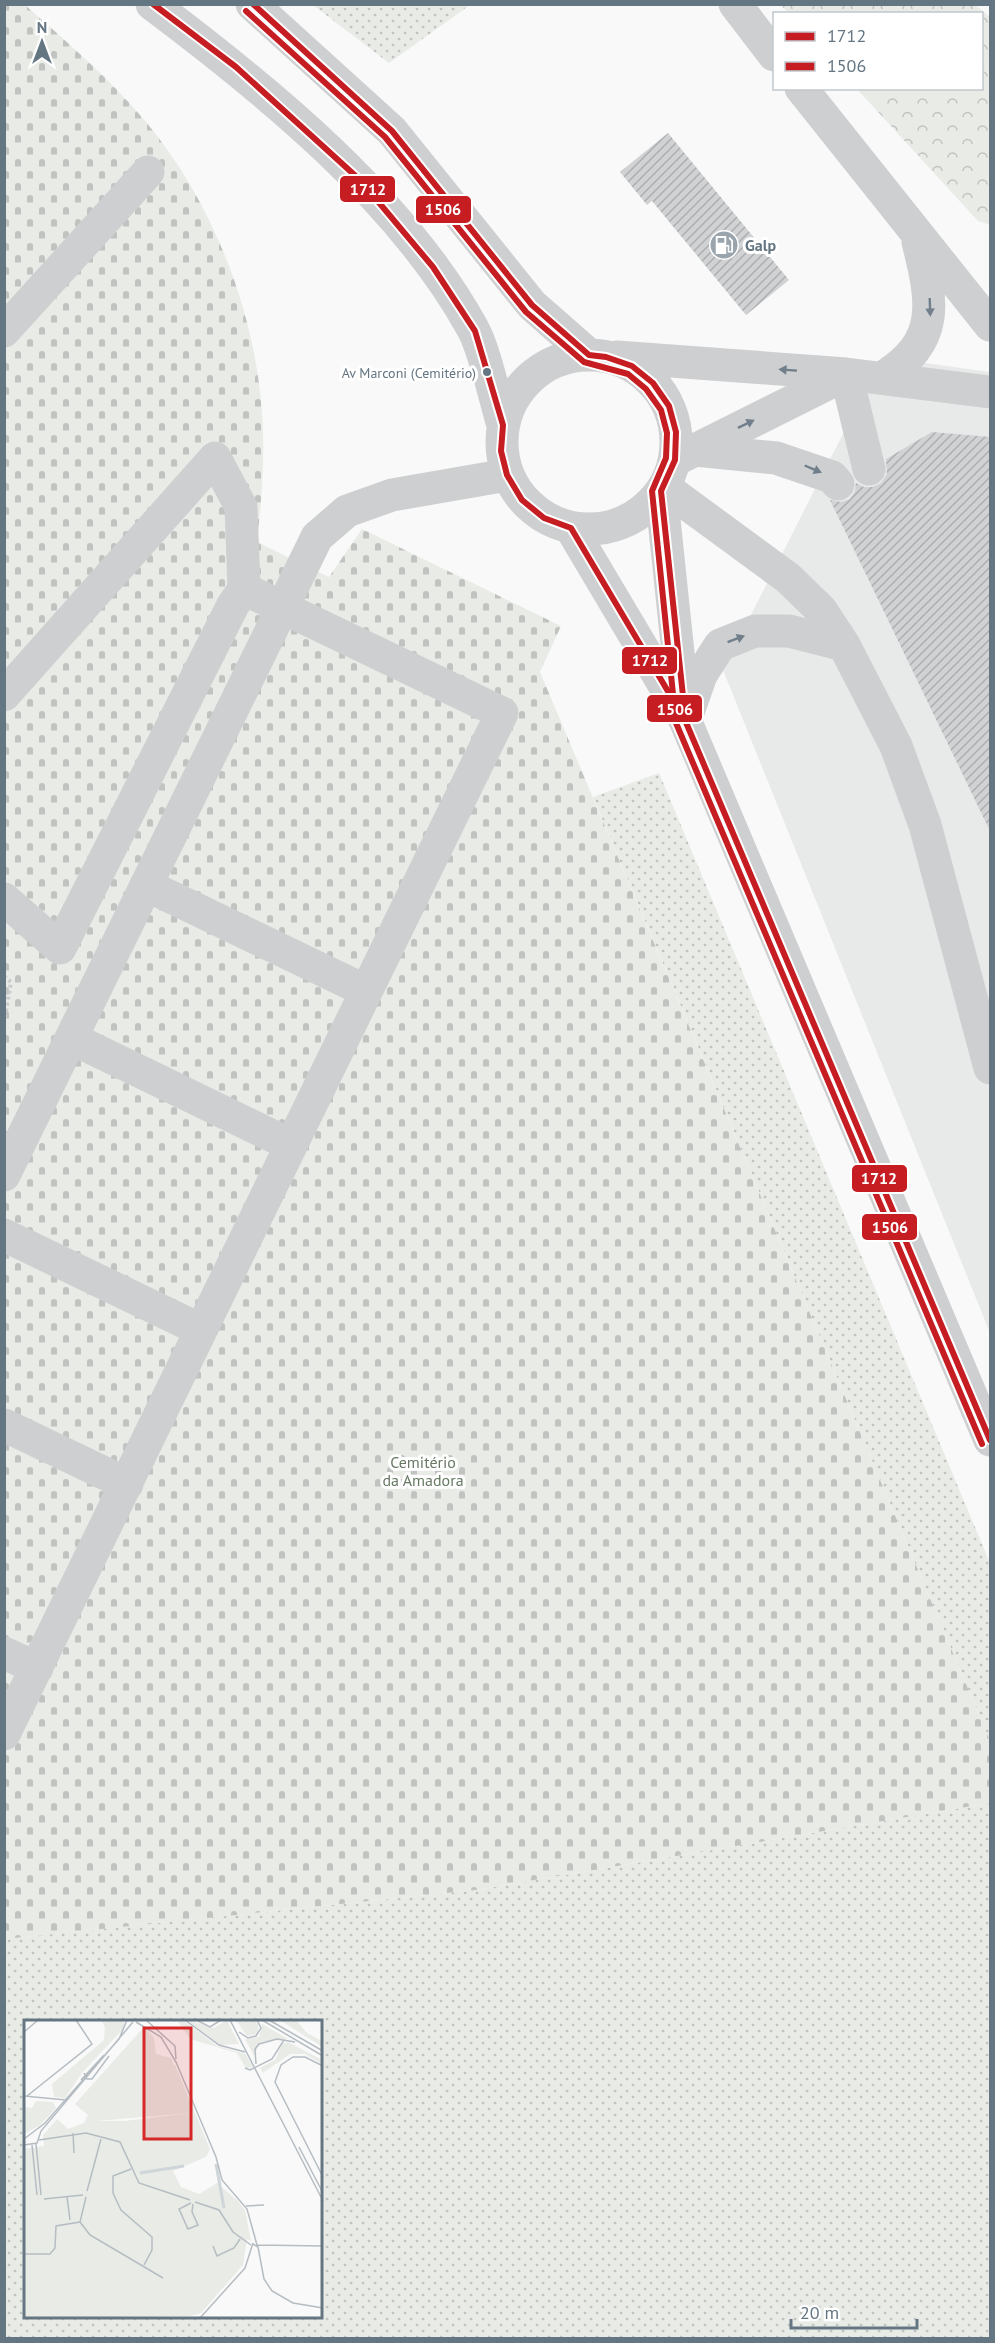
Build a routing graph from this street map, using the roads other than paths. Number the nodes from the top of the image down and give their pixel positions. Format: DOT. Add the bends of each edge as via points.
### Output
graph roads {
  1 [pos="152,4"];
  2 [pos="252,4"];
  3 [pos="735,4"];
  4 [pos="773,54"];
  5 [pos="803,90"];
  6 [pos="147,172"];
  7 [pos="914,229"];
  8 [pos="990,325"];
  9 [pos="4,331"];
  10 [pos="598,356"];
  11 [pos="846,374"];
  12 [pos="882,378"];
  13 [pos="990,392"];
  14 [pos="502,425"];
  15 [pos="869,469"];
  16 [pos="673,472"];
  17 [pos="507,475"];
  18 [pos="838,484"];
  19 [pos="571,528"];
  20 [pos="244,589"];
  21 [pos="281,608"];
  22 [pos="844,645"];
  23 [pos="4,694"];
  24 [pos="685,720"];
  25 [pos="146,885"];
  26 [pos="4,899"];
  27 [pos="366,991"];
  28 [pos="71,1038"];
  29 [pos="990,1068"];
  30 [pos="291,1145"];
  31 [pos="4,1175"];
  32 [pos="4,1235"];
  33 [pos="201,1330"];
  34 [pos="4,1425"];
  35 [pos="990,1440"];
  36 [pos="127,1484"];
  37 [pos="4,1653"];
  38 [pos="37,1668"];
  39 [pos="4,1734"];
  1 -- 14 [label="street" via="236,67 360,180 426,258 475,331"];
  2 -- 10 [label="street" via="392,131 532,305"];
  3 -- 4 [label="street"];
  5 -- 7 [label="street"];
  6 -- 9 [label="street"];
  7 -- 8 [label="street"];
  7 -- 12 [label="street, one-way" via="929,285 930,319 921,343 901,366"];
  11 -- 10 [label="street, one-way"];
  10 -- 14 [label="street" via="572,356 548,365 527,380 511,401"];
  10 -- 16 [label="street" via="632,366 653,383 669,406 676,432"];
  11 -- 12 [label="street"];
  11 -- 15 [label="street"];
  16 -- 11 [label="street, one-way"];
  12 -- 13 [label="street"];
  14 -- 17 [label="street" via="501,450"];
  16 -- 18 [label="street, one-way" via="776,458 832,477"];
  16 -- 19 [label="street" via="644,510 622,523 597,529"];
  16 -- 22 [label="street" via="821,610"];
  16 -- 24 [label="street"];
  17 -- 19 [label="street" via="522,500 544,518"];
  17 -- 21 [label="street" via="392,495 347,512 317,537"];
  19 -- 24 [label="street"];
  20 -- 21 [label="street"];
  20 -- 23 [label="street" via="241,507 215,458"];
  20 -- 26 [label="street" via="232,605 60,948"];
  21 -- 25 [label="street"];
  21 -- 27 [label="street" via="502,713"];
  24 -- 22 [label="street, one-way" via="701,675 720,645 755,631 789,631"];
  22 -- 29 [label="street" via="896,746 925,825"];
  24 -- 35 [label="street"];
  25 -- 27 [label="street"];
  25 -- 28 [label="street"];
  27 -- 30 [label="street"];
  28 -- 30 [label="street"];
  28 -- 31 [label="street"];
  30 -- 33 [label="street"];
  32 -- 33 [label="street"];
  33 -- 36 [label="street"];
  34 -- 36 [label="street"];
  36 -- 38 [label="street"];
  37 -- 38 [label="street"];
  38 -- 39 [label="street"];
}
